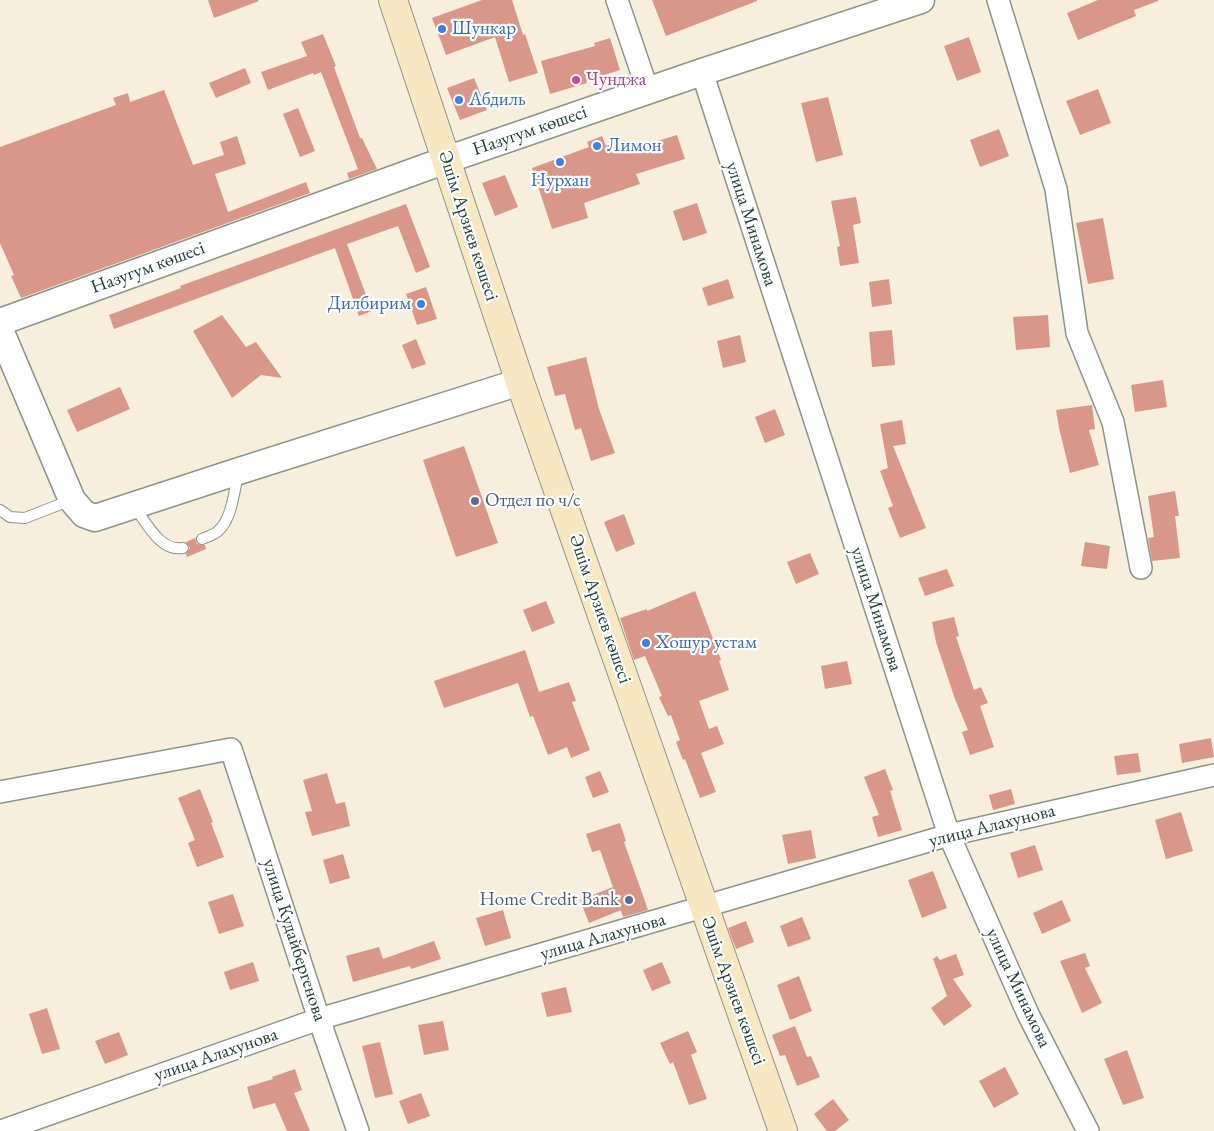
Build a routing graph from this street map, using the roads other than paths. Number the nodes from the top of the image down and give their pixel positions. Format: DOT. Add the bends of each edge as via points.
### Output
graph roads {
  1 [pos="394,0"];
  2 [pos="617,0"];
  3 [pos="921,0"];
  4 [pos="998,0"];
  5 [pos="702,72"];
  6 [pos="648,91"];
  7 [pos="446,160"];
  8 [pos="0,322"];
  9 [pos="0,330"];
  10 [pos="520,382"];
  11 [pos="238,471"];
  12 [pos="134,506"];
  13 [pos="78,507"];
  14 [pos="0,510"];
  15 [pos="202,539"];
  16 [pos="183,548"];
  17 [pos="1141,568"];
  18 [pos="1214,774"];
  19 [pos="0,792"];
  20 [pos="949,835"];
  21 [pos="704,908"];
  22 [pos="319,1019"];
  23 [pos="1,1131"];
  24 [pos="358,1131"];
  25 [pos="783,1131"];
  26 [pos="1088,1131"];
  1 -- 7 [label="main road, Әшім Арзиев көшесі"];
  2 -- 6 [label="street"];
  3 -- 5 [label="street, Назугум көшесі"];
  4 -- 17 [label="street" via="1056,190 1076,333 1113,422"];
  5 -- 6 [label="street, Назугум көшесі"];
  5 -- 20 [label="street, улица Минамова"];
  6 -- 7 [label="street, Назугум көшесі"];
  7 -- 8 [label="street, Назугум көшесі"];
  7 -- 10 [label="main road, Әшім Арзиев көшесі"];
  9 -- 13 [label="street"];
  10 -- 11 [label="street"];
  10 -- 21 [label="main road, Әшім Арзиев көшесі"];
  11 -- 12 [label="street"];
  11 -- 15 [label="lane" via="230,510 223,525"];
  12 -- 13 [label="street" via="95,518"];
  12 -- 16 [label="lane" via="160,541 170,548"];
  13 -- 14 [label="lane" via="25,518 10,517"];
  18 -- 20 [label="street, улица Алахунова"];
  19 -- 22 [label="street, улица Кудайбергенова" via="231,749"];
  20 -- 21 [label="street, улица Алахунова"];
  20 -- 26 [label="street, улица Минамова" via="1028,1014"];
  21 -- 22 [label="street, улица Алахунова"];
  21 -- 25 [label="main road, Әшім Арзиев көшесі"];
  22 -- 23 [label="street, улица Алахунова"];
  22 -- 24 [label="street, улица Кудайбергенова"];
}
